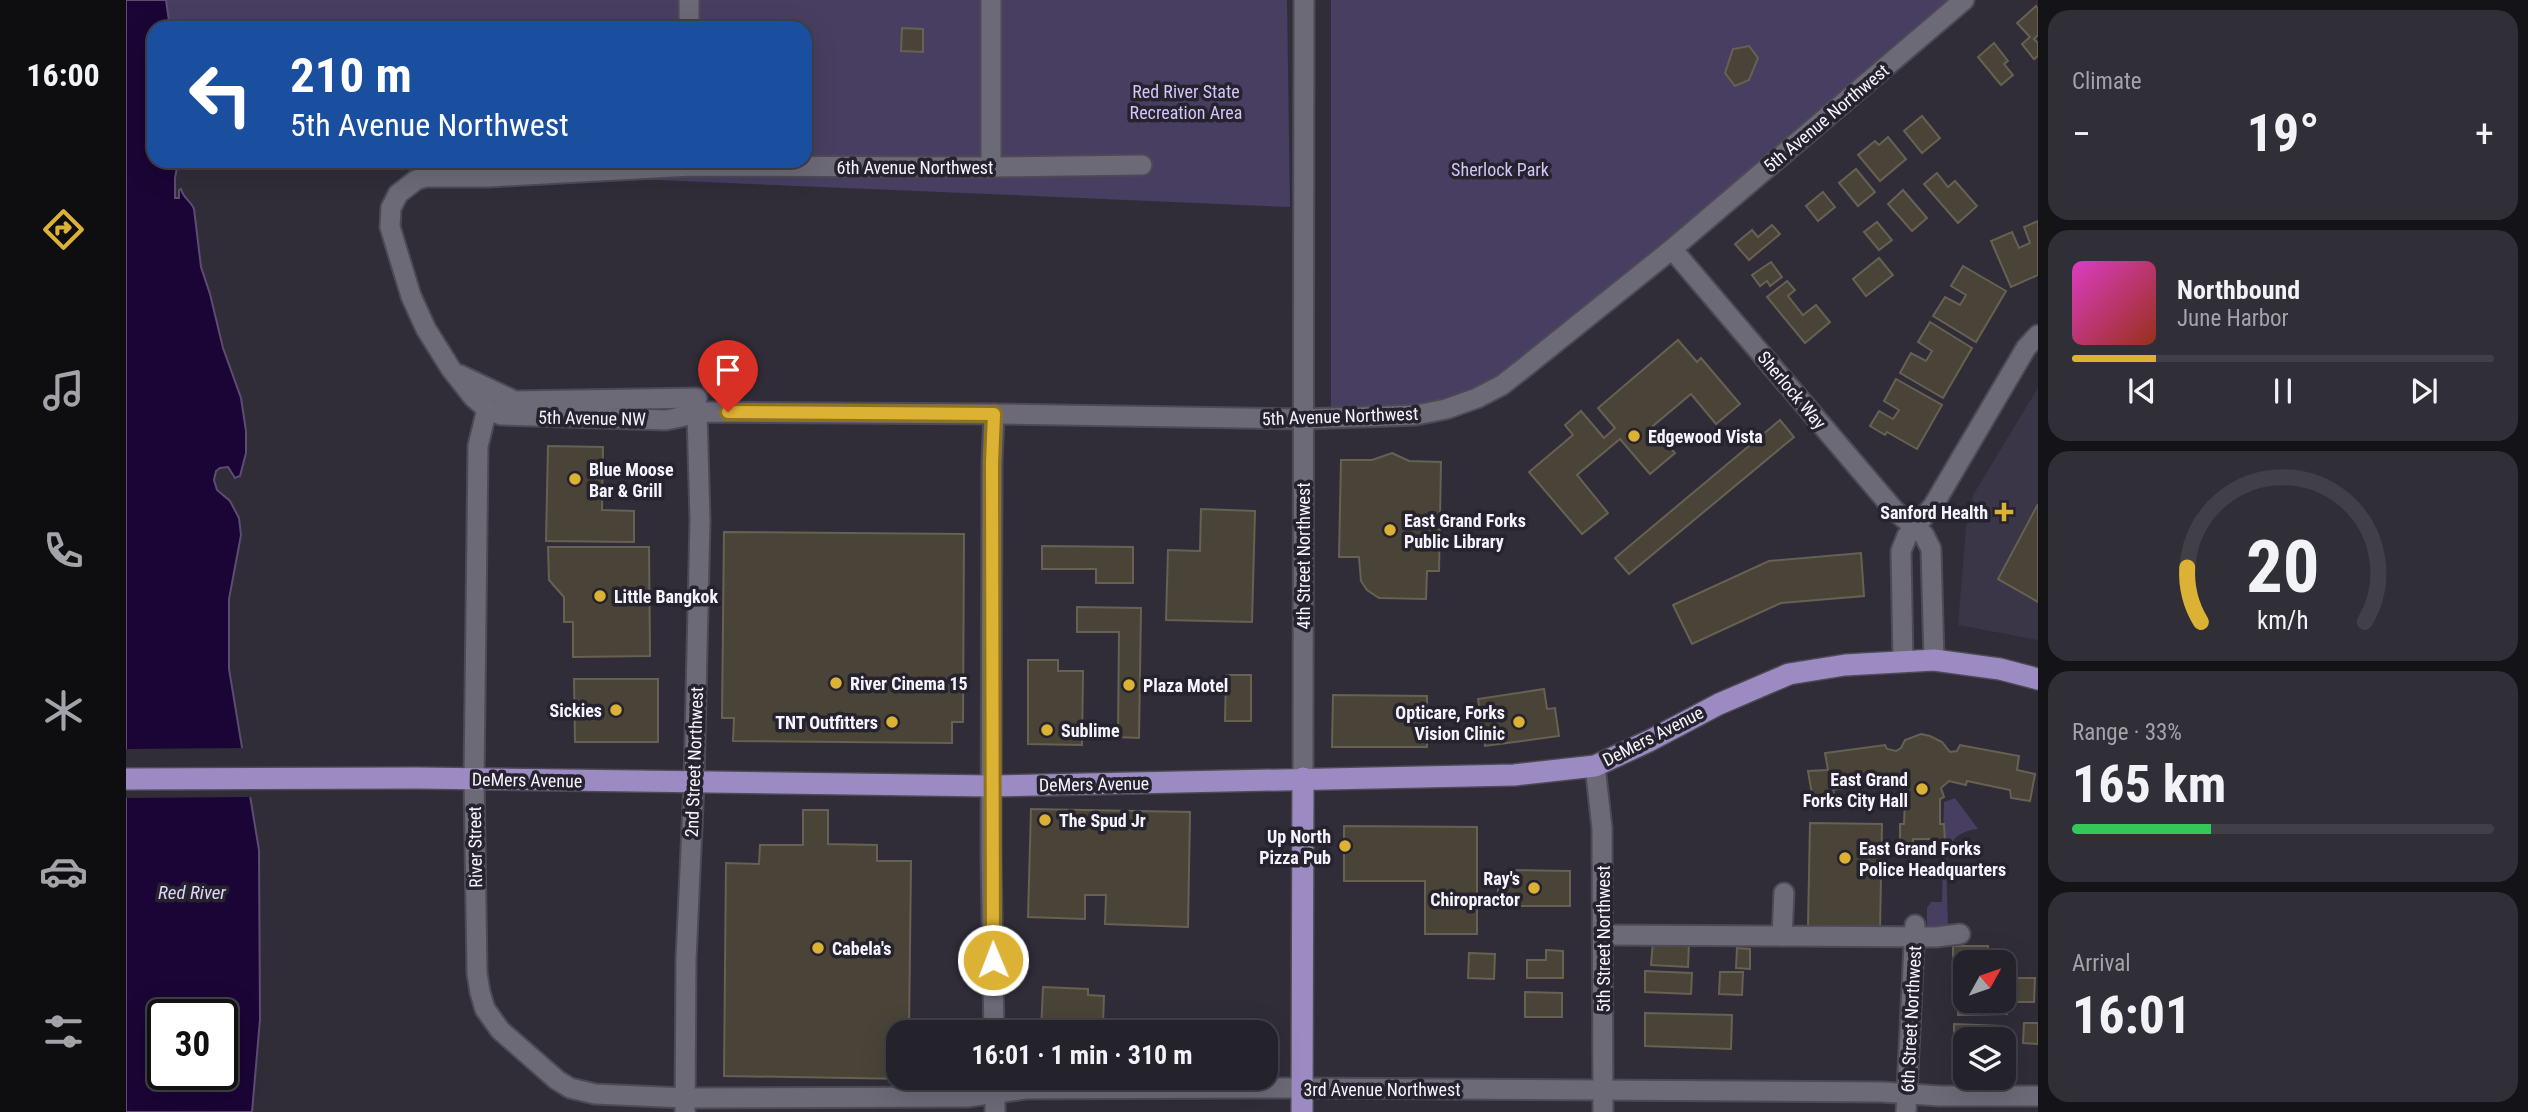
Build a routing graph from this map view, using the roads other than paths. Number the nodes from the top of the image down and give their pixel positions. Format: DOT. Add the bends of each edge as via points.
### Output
graph roads {
  1 [pos="689,0"];
  2 [pos="990,0"];
  3 [pos="1304,0"];
  4 [pos="1964,0"];
  5 [pos="689,21"];
  6 [pos="812,165"];
  7 [pos="1142,165"];
  8 [pos="991,167"];
  9 [pos="618,168"];
  10 [pos="1672,249"];
  11 [pos="2038,335"];
  12 [pos="450,369"];
  13 [pos="697,405"];
  14 [pos="486,410"];
  15 [pos="994,414"];
  16 [pos="1304,419"];
  17 [pos="1915,527"];
  18 [pos="1934,660"];
  19 [pos="1903,662"];
  20 [pos="2038,679"];
  21 [pos="1595,766"];
  22 [pos="1303,778"];
  23 [pos="126,779"];
  24 [pos="474,780"];
  25 [pos="694,783"];
  26 [pos="991,786"];
  27 [pos="1784,893"];
  28 [pos="1915,931"];
  29 [pos="1960,934"];
  30 [pos="1603,935"];
  31 [pos="1782,936"];
  32 [pos="994,1020"];
  33 [pos="1302,1088"];
  34 [pos="1603,1090"];
  35 [pos="995,1095"];
  36 [pos="2038,1096"];
  37 [pos="1906,1103"];
  38 [pos="685,1105"];
  39 [pos="1302,1112"];
  40 [pos="1603,1112"];
  1 -- 5 [label="street"];
  2 -- 8 [label="street"];
  3 -- 16 [label="street, 4th Street Northwest"];
  4 -- 10 [label="street, 5th Avenue Northwest"];
  6 -- 8 [label="street, 6th Avenue Northwest"];
  7 -- 8 [label="street, 6th Avenue Northwest"];
  9 -- 12 [label="street, 6th Avenue Northwest" via="438,177 416,180 398,194 391,208 390,227 411,296"];
  10 -- 16 [label="street, 5th Avenue Northwest" via="1525,368 1477,398 1416,415"];
  10 -- 17 [label="street, Sherlock Way" via="1895,511"];
  11 -- 17 [label="street" via="1933,506"];
  12 -- 13 [label="street" via="515,401"];
  12 -- 14 [label="street, 6th Avenue Northwest"];
  13 -- 14 [label="street, 5th Avenue NW" via="666,420 501,415"];
  13 -- 15 [label="street, 5th Avenue Northwest"];
  13 -- 25 [label="street, 2nd Street Northwest" via="700,520"];
  14 -- 24 [label="street, River Street" via="478,446"];
  15 -- 16 [label="street, 5th Avenue Northwest"];
  15 -- 26 [label="street"];
  16 -- 22 [label="street, 4th Street Northwest"];
  17 -- 18 [label="street" via="1931,550"];
  17 -- 19 [label="street" via="1901,551"];
  18 -- 19 [label="main road, DeMers Avenue"];
  18 -- 20 [label="main road, DeMers Avenue" via="2000,668"];
  19 -- 21 [label="main road, DeMers Avenue" via="1789,674"];
  21 -- 22 [label="main road, DeMers Avenue" via="1514,775"];
  21 -- 30 [label="street, 5th Street Northwest" via="1602,828"];
  22 -- 26 [label="main road, DeMers Avenue"];
  22 -- 33 [label="main road, 4th Street Northwest"];
  23 -- 24 [label="main road, DeMers Avenue"];
  24 -- 25 [label="main road, DeMers Avenue"];
  24 -- 38 [label="street, River Street" via="477,973 485,1009 534,1060 570,1088"];
  25 -- 26 [label="main road, DeMers Avenue"];
  25 -- 38 [label="street, 2nd Street Northwest"];
  26 -- 32 [label="street"];
  27 -- 31 [label="street"];
  28 -- 29 [label="street"];
  28 -- 31 [label="street"];
  28 -- 37 [label="street, 6th Street Northwest"];
  30 -- 31 [label="street"];
  30 -- 34 [label="street, 5th Street Northwest"];
  33 -- 34 [label="street, 3rd Avenue Northwest"];
  33 -- 35 [label="street, 3rd Avenue Northwest" via="1026,1089"];
  33 -- 39 [label="main road, 4th Street Northwest"];
  34 -- 37 [label="street, 3rd Avenue Northwest"];
  34 -- 40 [label="street, 5th Street Northwest"];
  35 -- 38 [label="street, 3rd Avenue Northwest"];
  36 -- 37 [label="street, 3rd Avenue Northwest" via="1940,1096"];
}
